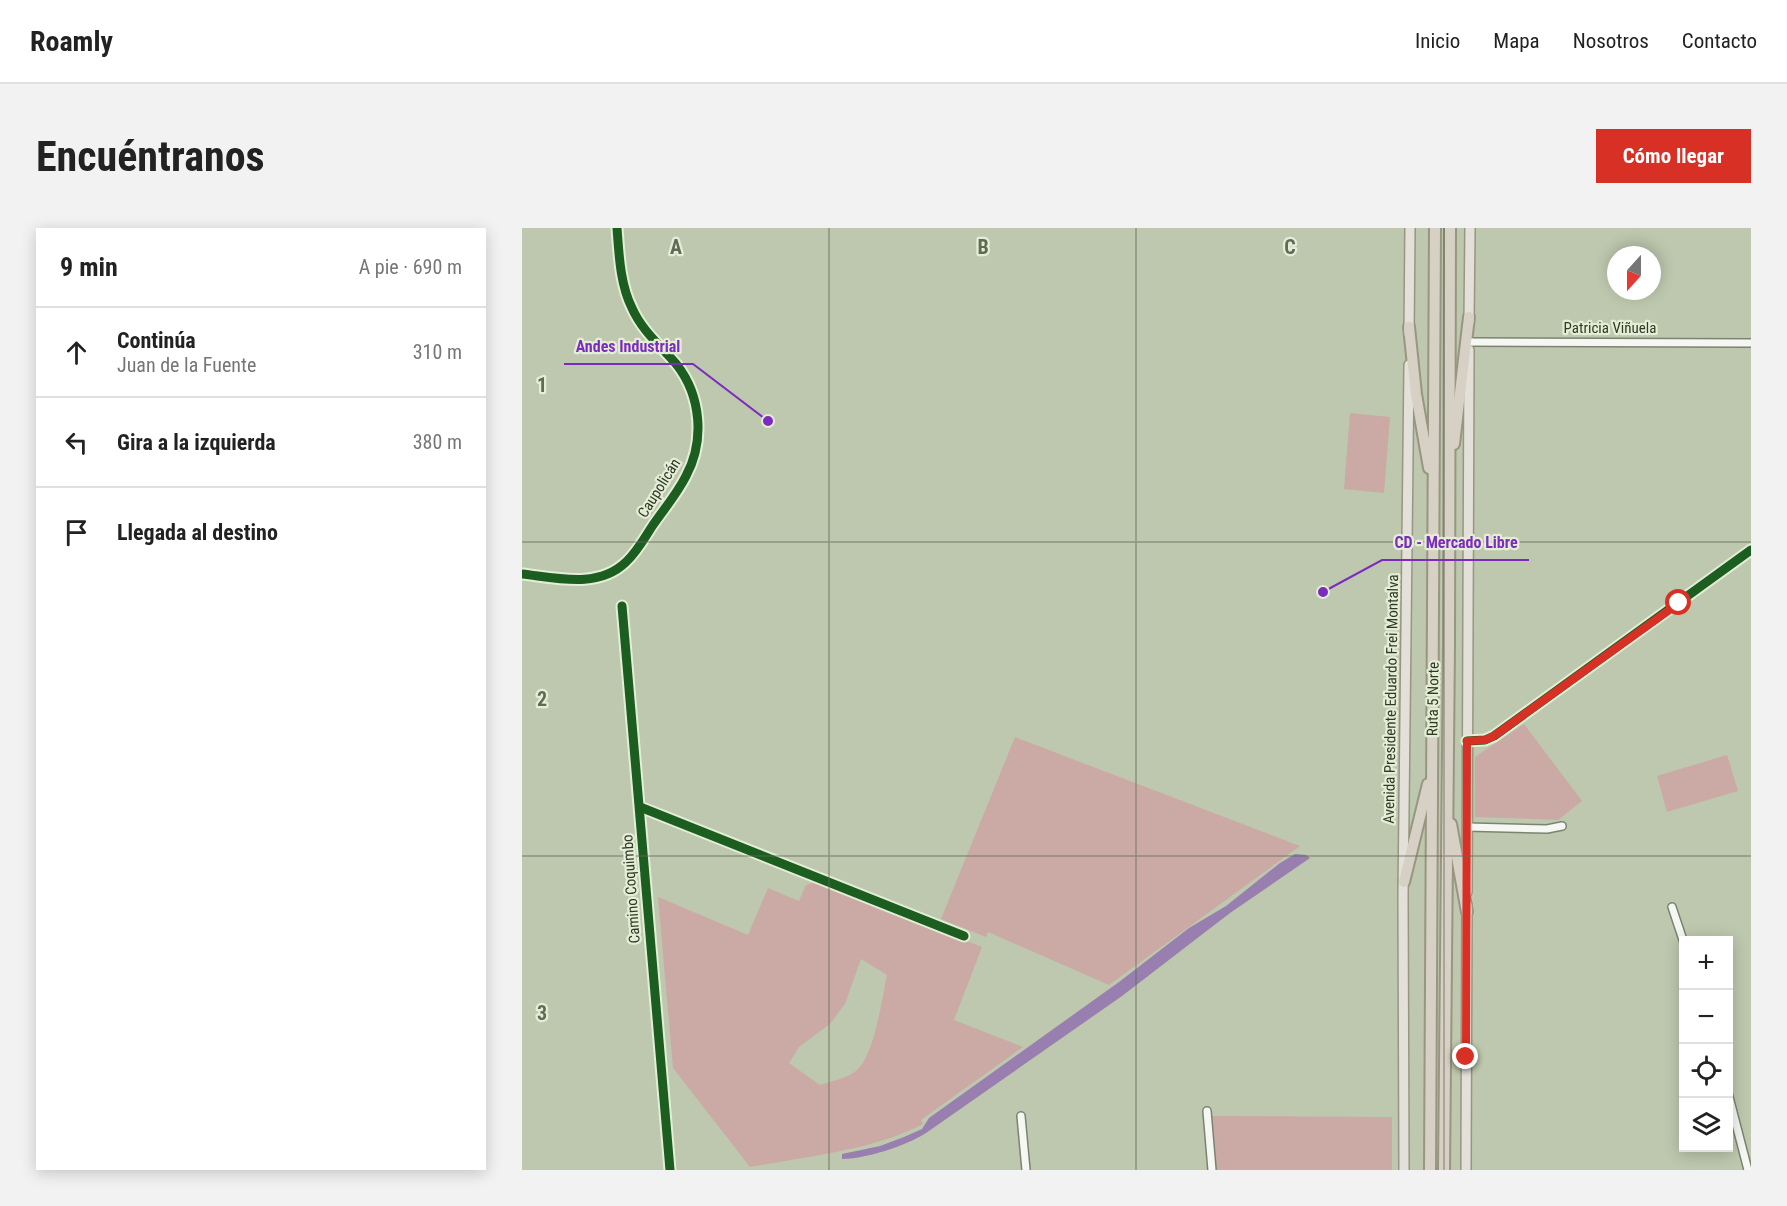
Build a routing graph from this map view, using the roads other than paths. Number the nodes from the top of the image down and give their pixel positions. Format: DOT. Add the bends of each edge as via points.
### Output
graph roads {
  1 [pos="617,228"];
  2 [pos="1410,228"];
  3 [pos="1435,228"];
  4 [pos="1450,228"];
  5 [pos="1470,228"];
  6 [pos="1469,317"];
  7 [pos="1409,327"];
  8 [pos="1469,342"];
  9 [pos="1751,343"];
  10 [pos="1448,483"];
  11 [pos="1433,498"];
  12 [pos="1751,550"];
  13 [pos="522,574"];
  14 [pos="622,606"];
  15 [pos="1467,741"];
  16 [pos="1432,760"];
  17 [pos="1447,806"];
  18 [pos="640,807"];
  19 [pos="1562,826"];
  20 [pos="1467,827"];
  21 [pos="1404,882"];
  22 [pos="1672,907"];
  23 [pos="1467,912"];
  24 [pos="964,936"];
  25 [pos="1681,936"];
  26 [pos="1729,1098"];
  27 [pos="1207,1111"];
  28 [pos="1021,1116"];
  29 [pos="670,1170"];
  30 [pos="1026,1170"];
  31 [pos="1212,1170"];
  32 [pos="1404,1170"];
  33 [pos="1430,1170"];
  34 [pos="1444,1170"];
  35 [pos="1466,1170"];
  36 [pos="1748,1170"];
  1 -- 13 [label="street, Caupolicán" via="623,280 631,307 648,334 681,371 692,394 698,423 695,455 678,489 619,568 588,580"];
  2 -- 7 [label="main road, Avenida Presidente Eduardo Frei Montalva"];
  3 -- 11 [label="highway, Ruta 5 Norte"];
  4 -- 10 [label="highway, Ruta 5 Norte"];
  5 -- 6 [label="main road"];
  6 -- 8 [label="main road"];
  6 -- 10 [label="highway"];
  7 -- 11 [label="highway"];
  7 -- 21 [label="main road, Avenida Presidente Eduardo Frei Montalva"];
  8 -- 9 [label="street, Patricia Viñuela"];
  8 -- 15 [label="main road"];
  10 -- 17 [label="highway, Ruta 5 Norte"];
  11 -- 16 [label="highway, Ruta 5 Norte"];
  12 -- 15 [label="street" via="1494,736"];
  14 -- 18 [label="street, Camino Coquimbo"];
  15 -- 20 [label="main road"];
  16 -- 21 [label="highway"];
  16 -- 33 [label="highway, Ruta 5 Norte"];
  17 -- 23 [label="highway"];
  17 -- 34 [label="highway, Ruta 5 Norte"];
  18 -- 24 [label="street"];
  18 -- 29 [label="street, Camino Coquimbo"];
  19 -- 20 [label="street"];
  20 -- 23 [label="main road"];
  21 -- 32 [label="main road, Avenida Presidente Eduardo Frei Montalva"];
  22 -- 25 [label="street"];
  23 -- 35 [label="main road"];
  26 -- 36 [label="street"];
  27 -- 31 [label="street"];
  28 -- 30 [label="street"];
}
